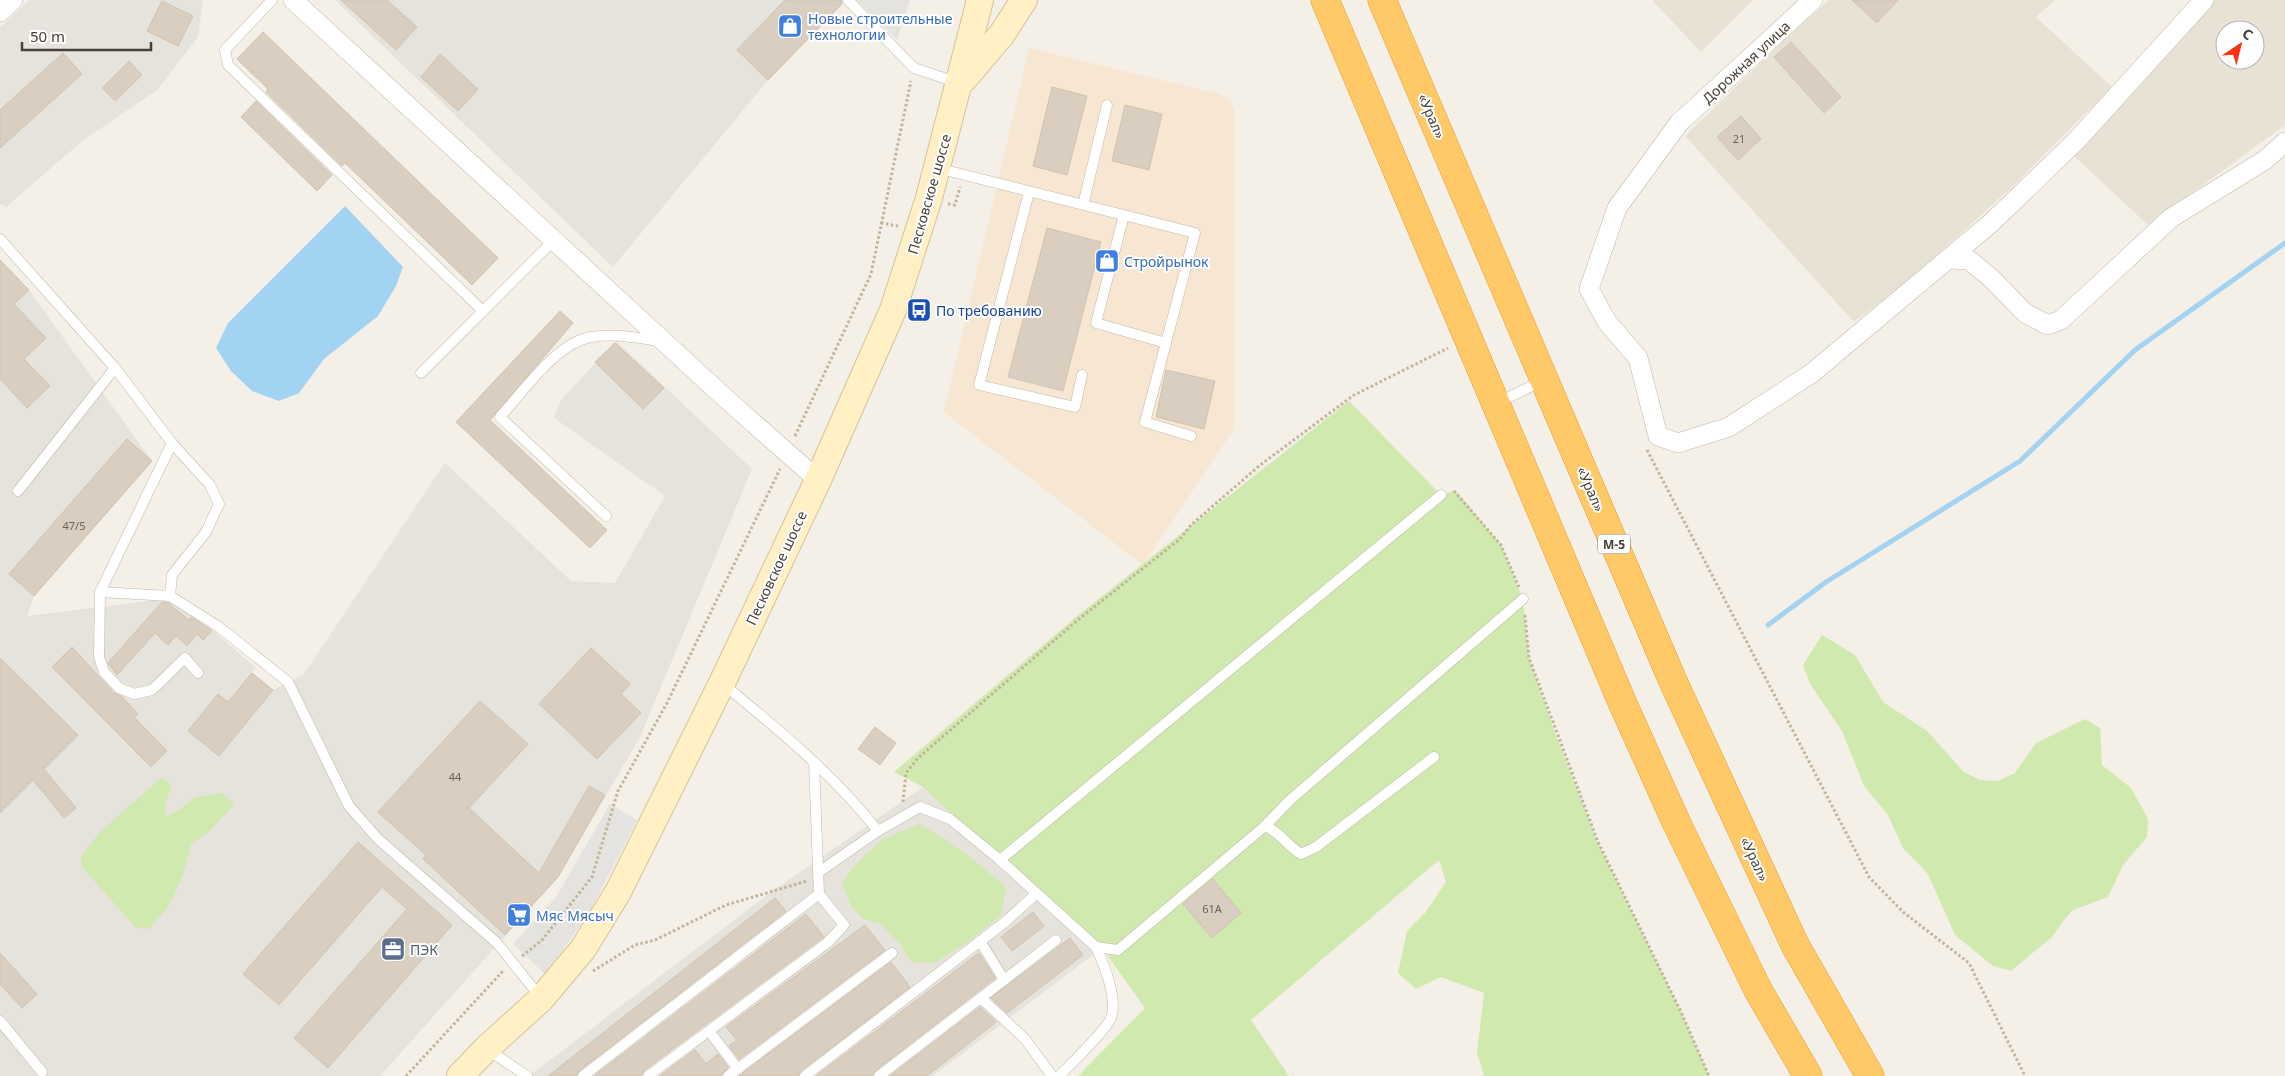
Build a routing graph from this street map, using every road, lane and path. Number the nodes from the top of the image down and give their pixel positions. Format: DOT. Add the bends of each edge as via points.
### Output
graph roads {
  1 [pos="13,0"];
  2 [pos="272,0"];
  3 [pos="293,0"];
  4 [pos="848,0"];
  5 [pos="980,0"];
  6 [pos="1024,0"];
  7 [pos="1325,0"];
  8 [pos="1382,0"];
  9 [pos="1813,0"];
  10 [pos="2204,0"];
  11 [pos="0,12"];
  12 [pos="974,26"];
  13 [pos="1002,34"];
  14 [pos="914,68"];
  15 [pos="960,83"];
  16 [pos="1107,105"];
  17 [pos="2285,142"];
  18 [pos="936,168"];
  19 [pos="1029,192"];
  20 [pos="1083,205"];
  21 [pos="1124,215"];
  22 [pos="0,239"];
  23 [pos="554,240"];
  24 [pos="1949,258"];
  25 [pos="483,311"];
  26 [pos="664,341"];
  27 [pos="1166,343"];
  28 [pos="1454,346"];
  29 [pos="115,368"];
  30 [pos="420,373"];
  31 [pos="1082,375"];
  32 [pos="1544,380"];
  33 [pos="1496,403"];
  34 [pos="1191,436"];
  35 [pos="1658,436"];
  36 [pos="172,443"];
  37 [pos="788,453"];
  38 [pos="818,480"];
  39 [pos="18,491"];
  40 [pos="1441,495"];
  41 [pos="606,516"];
  42 [pos="100,592"];
  43 [pos="170,596"];
  44 [pos="1524,599"];
  45 [pos="198,672"];
  46 [pos="722,683"];
  47 [pos="1434,757"];
  48 [pos="814,762"];
  49 [pos="902,817"];
  50 [pos="1265,826"];
  51 [pos="878,831"];
  52 [pos="1000,860"];
  53 [pos="819,872"];
  54 [pos="819,894"];
  55 [pos="1036,894"];
  56 [pos="1056,940"];
  57 [pos="980,941"];
  58 [pos="1096,947"];
  59 [pos="892,953"];
  60 [pos="514,963"];
  61 [pos="590,972"];
  62 [pos="1004,980"];
  63 [pos="981,998"];
  64 [pos="542,999"];
  65 [pos="0,1021"];
  66 [pos="709,1031"];
  67 [pos="486,1048"];
  68 [pos="738,1069"];
  69 [pos="42,1072"];
  70 [pos="406,1076"];
  71 [pos="460,1076"];
  72 [pos="527,1076"];
  73 [pos="583,1076"];
  74 [pos="648,1076"];
  75 [pos="728,1076"];
  76 [pos="805,1076"];
  77 [pos="879,1076"];
  78 [pos="1052,1076"];
  79 [pos="1059,1076"];
  80 [pos="1709,1076"];
  81 [pos="1808,1076"];
  82 [pos="1870,1076"];
  83 [pos="2024,1076"];
  1 -- 11 [label="street"];
  2 -- 25 [label="lane" via="225,50 228,65"];
  3 -- 23 [label="street"];
  4 -- 14 [label="lane"];
  5 -- 12 [label="street, Песковское шоссе"];
  6 -- 13 [label="street"];
  7 -- 33 [label="highway"];
  8 -- 32 [label="highway, «Урал» / М-5"];
  9 -- 35 [label="street, Дорожная улица" via="1679,123 1617,208 1589,288 1607,322 1638,358"];
  10 -- 24 [label="street" via="2076,141 1991,224"];
  12 -- 13 [label="street" via="991,36"];
  12 -- 15 [label="street, Песковское шоссе"];
  13 -- 15 [label="street"];
  14 -- 15 [label="lane"];
  14 -- 37 [label="path" via="871,274"];
  15 -- 18 [label="street, Песковское шоссе"];
  16 -- 20 [label="lane"];
  17 -- 24 [label="street" via="2265,160 2171,218 2060,320 2048,325 2025,313 1969,260"];
  18 -- 19 [label="lane"];
  18 -- 38 [label="street, Песковское шоссе" via="893,310"];
  19 -- 20 [label="lane"];
  19 -- 31 [label="lane" via="979,385 1075,407"];
  20 -- 21 [label="lane"];
  21 -- 27 [label="lane" via="1096,323"];
  21 -- 27 [label="lane" via="1196,233"];
  22 -- 29 [label="lane"];
  23 -- 25 [label="lane"];
  23 -- 26 [label="street"];
  24 -- 35 [label="street" via="1812,373 1729,427 1678,443"];
  25 -- 30 [label="lane"];
  26 -- 37 [label="street"];
  26 -- 41 [label="lane" via="616,335 590,337 566,347 500,417"];
  27 -- 34 [label="lane" via="1145,422"];
  28 -- 49 [label="path" via="1354,395 1259,466 1180,538 1079,619 918,758 906,773"];
  29 -- 36 [label="lane"];
  29 -- 39 [label="lane"];
  32 -- 33 [label="lane"];
  32 -- 82 [label="highway, «Урал» / М-5" via="1672,679 1795,944"];
  33 -- 81 [label="highway" via="1677,824 1758,990"];
  35 -- 83 [label="path" via="1646,450 1869,878 1903,912 1969,962"];
  36 -- 42 [label="lane"];
  36 -- 43 [label="lane" via="210,485 219,504 206,532 172,575"];
  37 -- 38 [label="street"];
  37 -- 60 [label="path" via="667,703 618,791 592,876 542,940"];
  38 -- 46 [label="street, Песковское шоссе"];
  40 -- 44 [label="path" via="1455,490 1502,544"];
  40 -- 52 [label="lane"];
  42 -- 43 [label="lane"];
  42 -- 45 [label="lane" via="99,657 104,672 119,688 134,694 152,690 185,658"];
  43 -- 60 [label="lane" via="219,627 288,682 349,806 378,839 497,944"];
  44 -- 50 [label="lane" via="1290,800"];
  44 -- 80 [label="path" via="1529,658 1555,733 1598,842"];
  46 -- 48 [label="lane"];
  46 -- 64 [label="street, Песковское шоссе" via="618,892 583,949"];
  47 -- 50 [label="lane" via="1316,847 1301,854 1289,846 1277,831"];
  48 -- 51 [label="lane" via="854,800"];
  48 -- 53 [label="lane"];
  49 -- 51 [label="lane"];
  49 -- 52 [label="lane" via="920,806 950,819"];
  50 -- 58 [label="lane" via="1118,950"];
  51 -- 53 [label="lane"];
  52 -- 55 [label="lane"];
  53 -- 54 [label="lane"];
  53 -- 61 [label="path" via="810,880 726,905 655,940 634,945"];
  54 -- 66 [label="lane" via="844,926 827,943"];
  54 -- 73 [label="lane"];
  55 -- 57 [label="lane"];
  55 -- 58 [label="lane"];
  56 -- 62 [label="lane"];
  57 -- 62 [label="lane"];
  57 -- 76 [label="lane"];
  58 -- 79 [label="lane" via="1104,964 1112,998 1111,1018"];
  59 -- 68 [label="lane"];
  60 -- 64 [label="lane"];
  60 -- 70 [label="path" via="499,975"];
  62 -- 63 [label="lane"];
  63 -- 77 [label="lane"];
  63 -- 78 [label="lane" via="1025,1039"];
  64 -- 67 [label="street, Песковское шоссе"];
  65 -- 69 [label="lane"];
  66 -- 68 [label="lane"];
  66 -- 74 [label="lane"];
  67 -- 71 [label="street, Песковское шоссе"];
  67 -- 72 [label="lane"];
  68 -- 75 [label="lane"];
}
